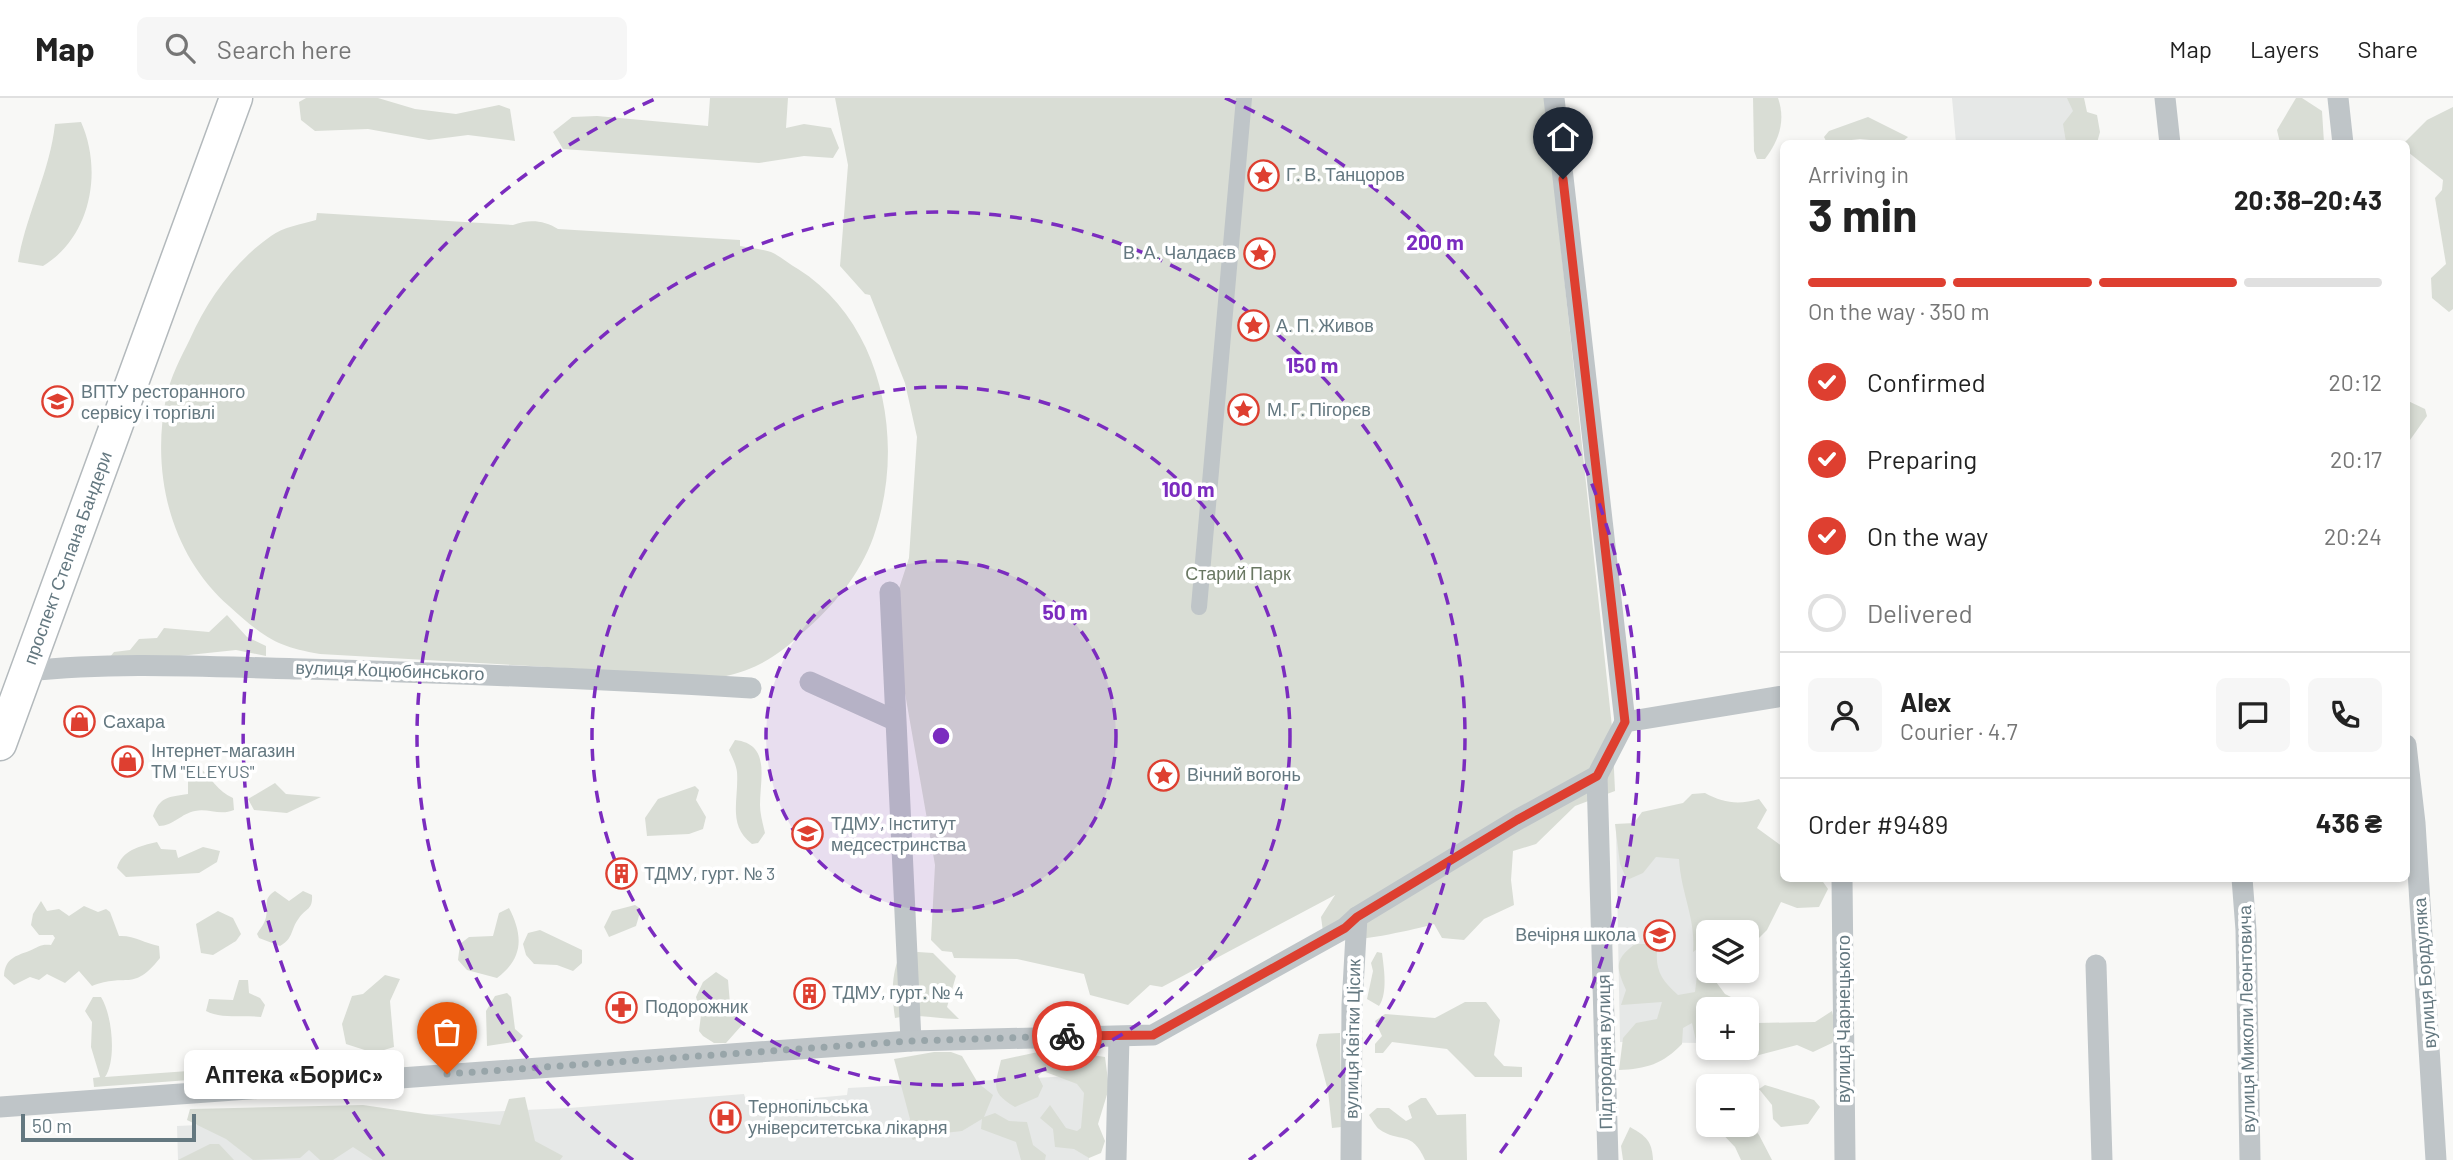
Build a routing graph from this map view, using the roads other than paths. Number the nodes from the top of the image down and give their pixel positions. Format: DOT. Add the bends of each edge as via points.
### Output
graph roads {
  1 [pos="236,98"];
  2 [pos="1244,98"];
  3 [pos="1554,98"];
  4 [pos="2165,98"];
  5 [pos="2338,98"];
  6 [pos="2170,140"];
  7 [pos="2343,140"];
  8 [pos="890,592"];
  9 [pos="1199,607"];
  10 [pos="28,671"];
  11 [pos="810,682"];
  12 [pos="751,688"];
  13 [pos="1780,696"];
  14 [pos="894,720"];
  15 [pos="1625,722"];
  16 [pos="0,744"];
  17 [pos="1597,776"];
  18 [pos="2410,784"];
  19 [pos="1842,882"];
  20 [pos="2242,882"];
  21 [pos="1357,917"];
  22 [pos="2096,965"];
  23 [pos="1119,1037"];
  24 [pos="911,1041"];
  25 [pos="0,1107"];
  26 [pos="1116,1160"];
  27 [pos="1351,1160"];
  28 [pos="1608,1160"];
  29 [pos="1845,1160"];
  30 [pos="2102,1160"];
  31 [pos="2250,1160"];
  32 [pos="2436,1160"];
  1 -- 10 [label="main road, проспект Степана Бандери"];
  2 -- 9 [label="street"];
  3 -- 15 [label="street"];
  4 -- 6 [label="street"];
  5 -- 7 [label="street"];
  8 -- 14 [label="street"];
  10 -- 12 [label="street, вулиця Коцюбинського" via="239,667 571,677"];
  10 -- 16 [label="main road, проспект Степана Бандери"];
  11 -- 14 [label="street"];
  13 -- 15 [label="street"];
  14 -- 24 [label="street"];
  15 -- 17 [label="street"];
  17 -- 21 [label="street"];
  17 -- 28 [label="street, Підгородня вулиця"];
  18 -- 32 [label="street, вулиця Бордуляка"];
  19 -- 29 [label="street, вулиця Чарнецького"];
  20 -- 31 [label="street, вулиця Миколи Леонтовича"];
  21 -- 23 [label="street" via="1345,928 1153,1035"];
  21 -- 27 [label="street, вулиця Квітки Цісик"];
  22 -- 30 [label="street"];
  23 -- 24 [label="street"];
  23 -- 26 [label="street"];
  24 -- 25 [label="street"];
}
